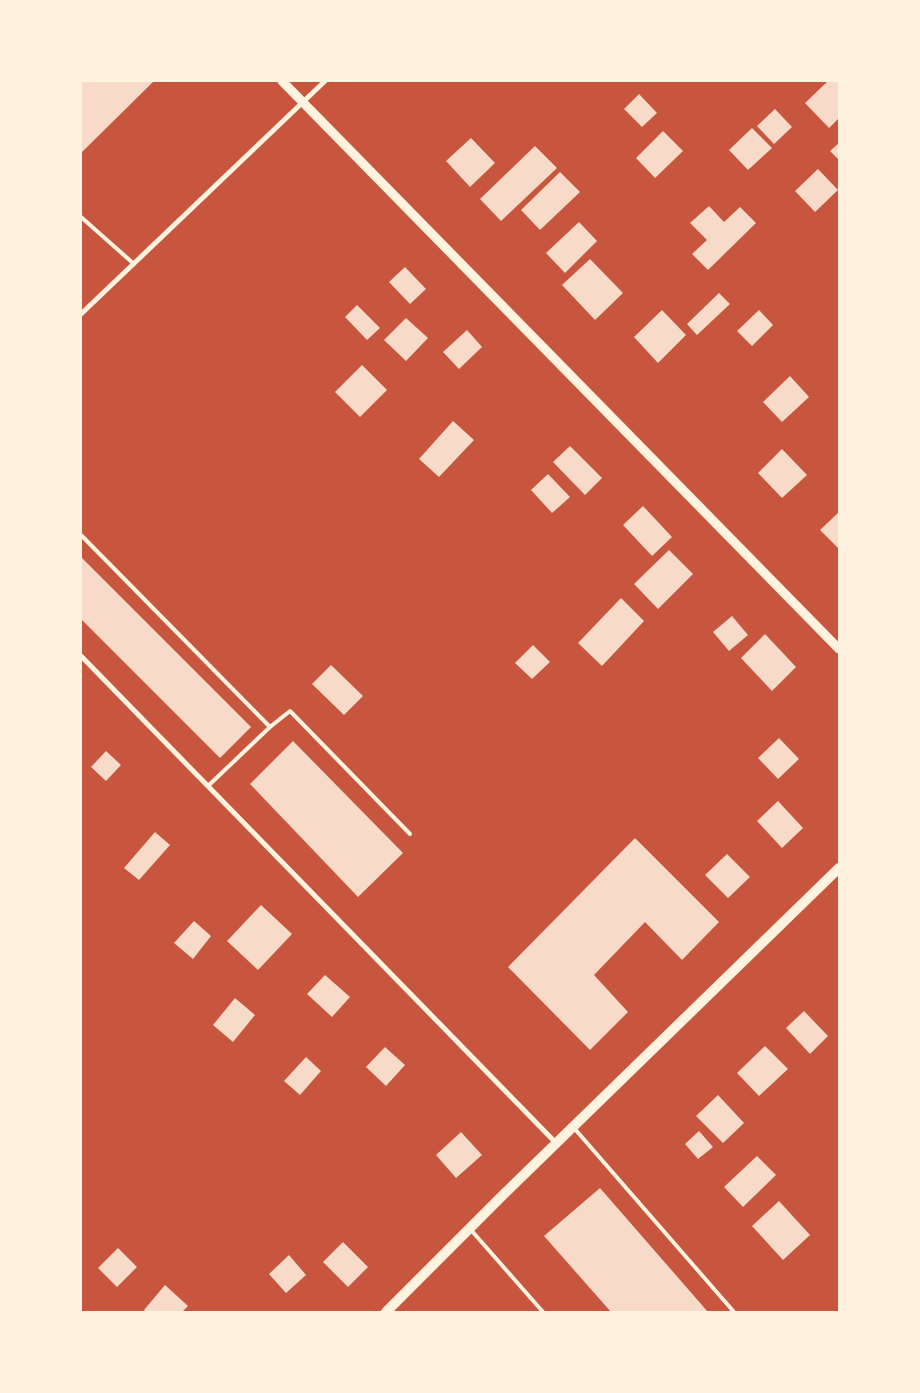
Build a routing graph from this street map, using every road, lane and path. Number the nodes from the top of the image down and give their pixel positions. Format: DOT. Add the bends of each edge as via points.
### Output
graph roads {
  1 [pos="282,81"];
  2 [pos="325,81"];
  3 [pos="303,102"];
  4 [pos="81,217"];
  5 [pos="134,264"];
  6 [pos="81,314"];
  7 [pos="81,535"];
  8 [pos="839,649"];
  9 [pos="81,656"];
  10 [pos="270,727"];
  11 [pos="208,786"];
  12 [pos="410,834"];
  13 [pos="839,868"];
  14 [pos="573,1126"];
  15 [pos="556,1143"];
  16 [pos="469,1228"];
  17 [pos="386,1312"];
  18 [pos="543,1312"];
  19 [pos="734,1312"];
  1 -- 3 [label="street"];
  2 -- 3 [label="street"];
  3 -- 5 [label="street"];
  3 -- 8 [label="street"];
  4 -- 5 [label="lane"];
  5 -- 6 [label="street"];
  7 -- 10 [label="lane"];
  9 -- 11 [label="street"];
  10 -- 11 [label="lane"];
  10 -- 12 [label="lane" via="290,711"];
  11 -- 15 [label="street"];
  13 -- 14 [label="main road"];
  14 -- 15 [label="main road"];
  14 -- 19 [label="lane"];
  15 -- 16 [label="main road"];
  16 -- 17 [label="main road"];
  16 -- 18 [label="lane"];
}
